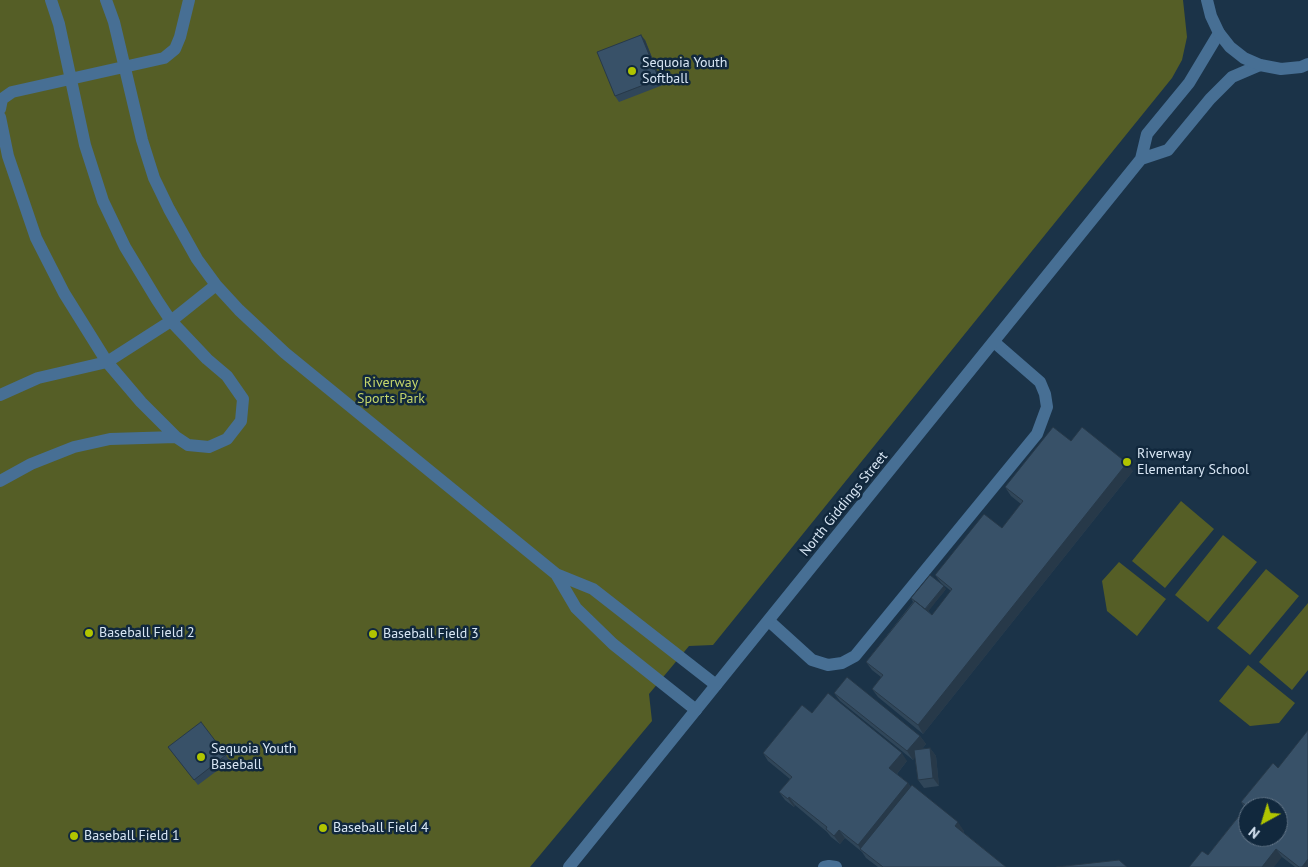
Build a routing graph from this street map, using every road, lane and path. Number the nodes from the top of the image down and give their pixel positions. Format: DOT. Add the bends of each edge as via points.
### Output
graph roads {
  1 [pos="51,0"];
  2 [pos="106,0"];
  3 [pos="189,0"];
  4 [pos="1208,0"];
  5 [pos="1219,33"];
  6 [pos="1260,65"];
  7 [pos="1306,66"];
  8 [pos="124,68"];
  9 [pos="70,78"];
  10 [pos="0,109"];
  11 [pos="0,117"];
  12 [pos="1141,159"];
  13 [pos="216,285"];
  14 [pos="171,321"];
  15 [pos="994,342"];
  16 [pos="107,362"];
  17 [pos="0,395"];
  18 [pos="176,437"];
  19 [pos="0,482"];
  20 [pos="556,574"];
  21 [pos="768,621"];
  22 [pos="716,685"];
  23 [pos="696,710"];
  24 [pos="569,867"];
  25 [pos="824,867"];
  26 [pos="836,867"];
  1 -- 9 [label="street"];
  2 -- 8 [label="street"];
  3 -- 8 [label="street" via="175,49 164,58"];
  4 -- 5 [label="street"];
  5 -- 6 [label="street" via="1244,58"];
  5 -- 12 [label="street, North Giddings Street" via="1189,83 1147,134"];
  6 -- 7 [label="street" via="1281,69"];
  6 -- 12 [label="street" via="1232,77 1168,150"];
  8 -- 9 [label="street"];
  8 -- 13 [label="street" via="154,178 197,259"];
  9 -- 10 [label="street" via="12,92 2,99"];
  9 -- 14 [label="street" via="85,145 103,201 125,247"];
  11 -- 16 [label="street" via="8,156 36,238 64,294"];
  12 -- 15 [label="street, North Giddings Street"];
  13 -- 14 [label="street"];
  13 -- 20 [label="street" via="285,353"];
  14 -- 16 [label="street"];
  14 -- 18 [label="street" via="206,359 227,376 243,399 242,421 227,439 209,447 188,445"];
  15 -- 21 [label="street, North Giddings Street"];
  15 -- 21 [label="street" via="1040,382 1047,407 1038,434 855,656 842,663 828,665 812,660"];
  16 -- 17 [label="street" via="38,378"];
  16 -- 18 [label="street"];
  18 -- 19 [label="street" via="110,439 74,447 31,464"];
  20 -- 22 [label="street" via="593,589"];
  20 -- 23 [label="street" via="576,608 613,644"];
  21 -- 22 [label="street, North Giddings Street"];
  22 -- 23 [label="street, North Giddings Street"];
  23 -- 24 [label="street, North Giddings Street"];
  25 -- 26 [label="street"];
}
